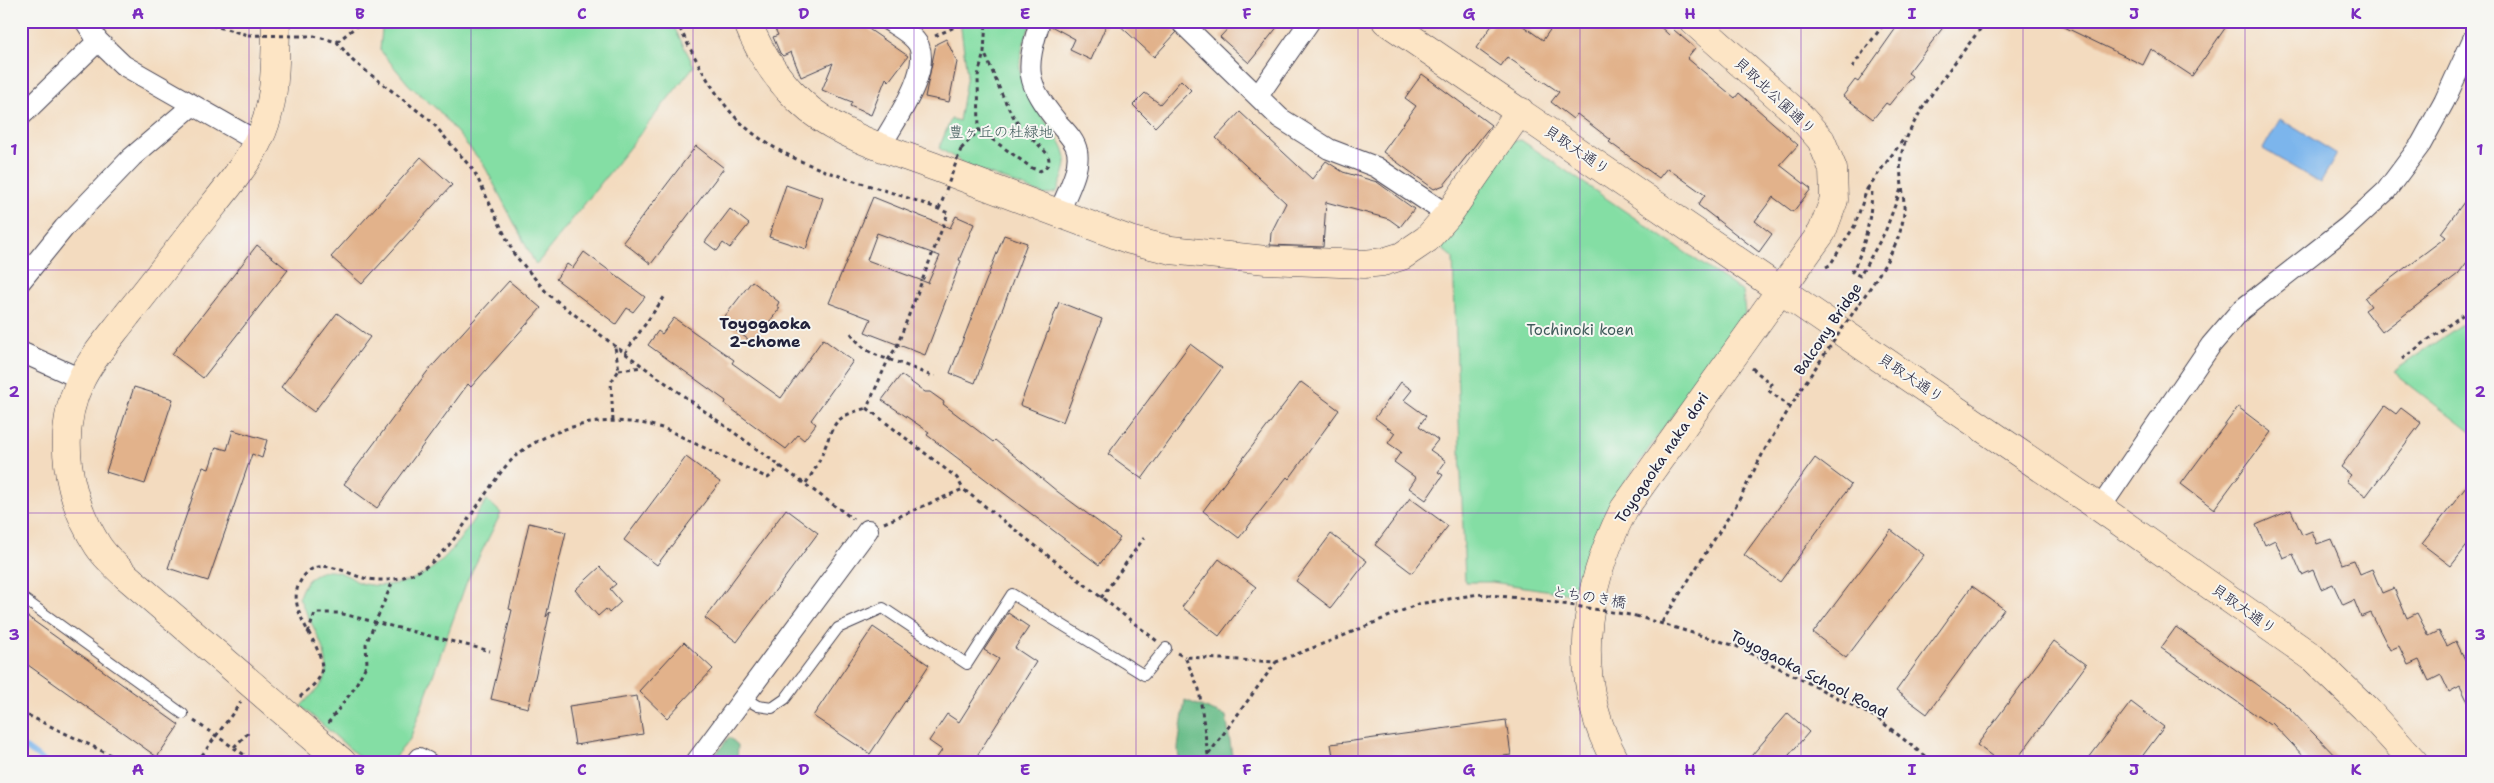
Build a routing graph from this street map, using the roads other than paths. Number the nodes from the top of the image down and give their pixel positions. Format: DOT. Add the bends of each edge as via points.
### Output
graph roads {
  1 [pos="85,21"];
  2 [pos="747,21"];
  3 [pos="889,21"];
  4 [pos="1040,21"];
  5 [pos="1180,21"];
  6 [pos="1310,21"];
  7 [pos="1386,21"];
  8 [pos="1692,21"];
  9 [pos="286,28"];
  10 [pos="2473,39"];
  11 [pos="98,41"];
  12 [pos="1258,96"];
  13 [pos="193,106"];
  14 [pos="1520,111"];
  15 [pos="21,116"];
  16 [pos="258,142"];
  17 [pos="881,146"];
  18 [pos="1059,213"];
  19 [pos="1448,215"];
  20 [pos="21,280"];
  21 [pos="1781,289"];
  22 [pos="21,352"];
  23 [pos="81,379"];
  24 [pos="2100,508"];
  25 [pos="868,530"];
  26 [pos="21,597"];
  27 [pos="1166,648"];
  28 [pos="744,698"];
  29 [pos="183,714"];
  30 [pos="342,762"];
  31 [pos="416,762"];
  32 [pos="427,762"];
  33 [pos="696,762"];
  34 [pos="1616,762"];
  35 [pos="2414,762"];
  1 -- 11 [label="street"];
  2 -- 17 [label="street" via="768,62 810,110 835,126"];
  3 -- 17 [label="street" via="918,44 922,56 919,78"];
  4 -- 18 [label="street" via="1032,49 1030,75 1038,99 1071,139 1077,152 1075,170"];
  5 -- 12 [label="street"];
  6 -- 12 [label="street"];
  7 -- 14 [label="street, 貝取大通り"];
  8 -- 21 [label="street, 貝取北公園通り" via="1799,115 1821,140 1833,169 1834,200 1822,232"];
  9 -- 16 [label="street" via="276,65 272,104"];
  10 -- 24 [label="street" via="2421,144 2386,192 2347,227 2241,310 2210,345"];
  11 -- 13 [label="street" via="123,65"];
  11 -- 15 [label="street"];
  12 -- 19 [label="street" via="1280,118 1328,149 1376,166"];
  13 -- 16 [label="street"];
  13 -- 20 [label="street" via="132,157 64,228"];
  14 -- 19 [label="street"];
  14 -- 21 [label="street, 貝取大通り"];
  16 -- 23 [label="street"];
  17 -- 18 [label="street"];
  18 -- 19 [label="street" via="1130,240 1171,250 1266,260 1364,264 1383,262 1415,249"];
  21 -- 24 [label="street, 貝取大通り"];
  21 -- 34 [label="street, Toyogaoka naka dori" via="1624,509 1603,551 1590,601 1586,634 1588,667 1597,716"];
  22 -- 23 [label="street"];
  23 -- 30 [label="street" via="70,409 66,452 70,482 81,516 99,547 126,576"];
  24 -- 35 [label="street, 貝取大通り" via="2312,657"];
  25 -- 28 [label="street"];
  26 -- 29 [label="lane"];
  27 -- 28 [label="lane" via="1144,675 1012,594 967,664 883,608 838,628 785,699 772,708 758,706"];
  28 -- 33 [label="street"];
  31 -- 32 [label="street" via="419,758"];
}
